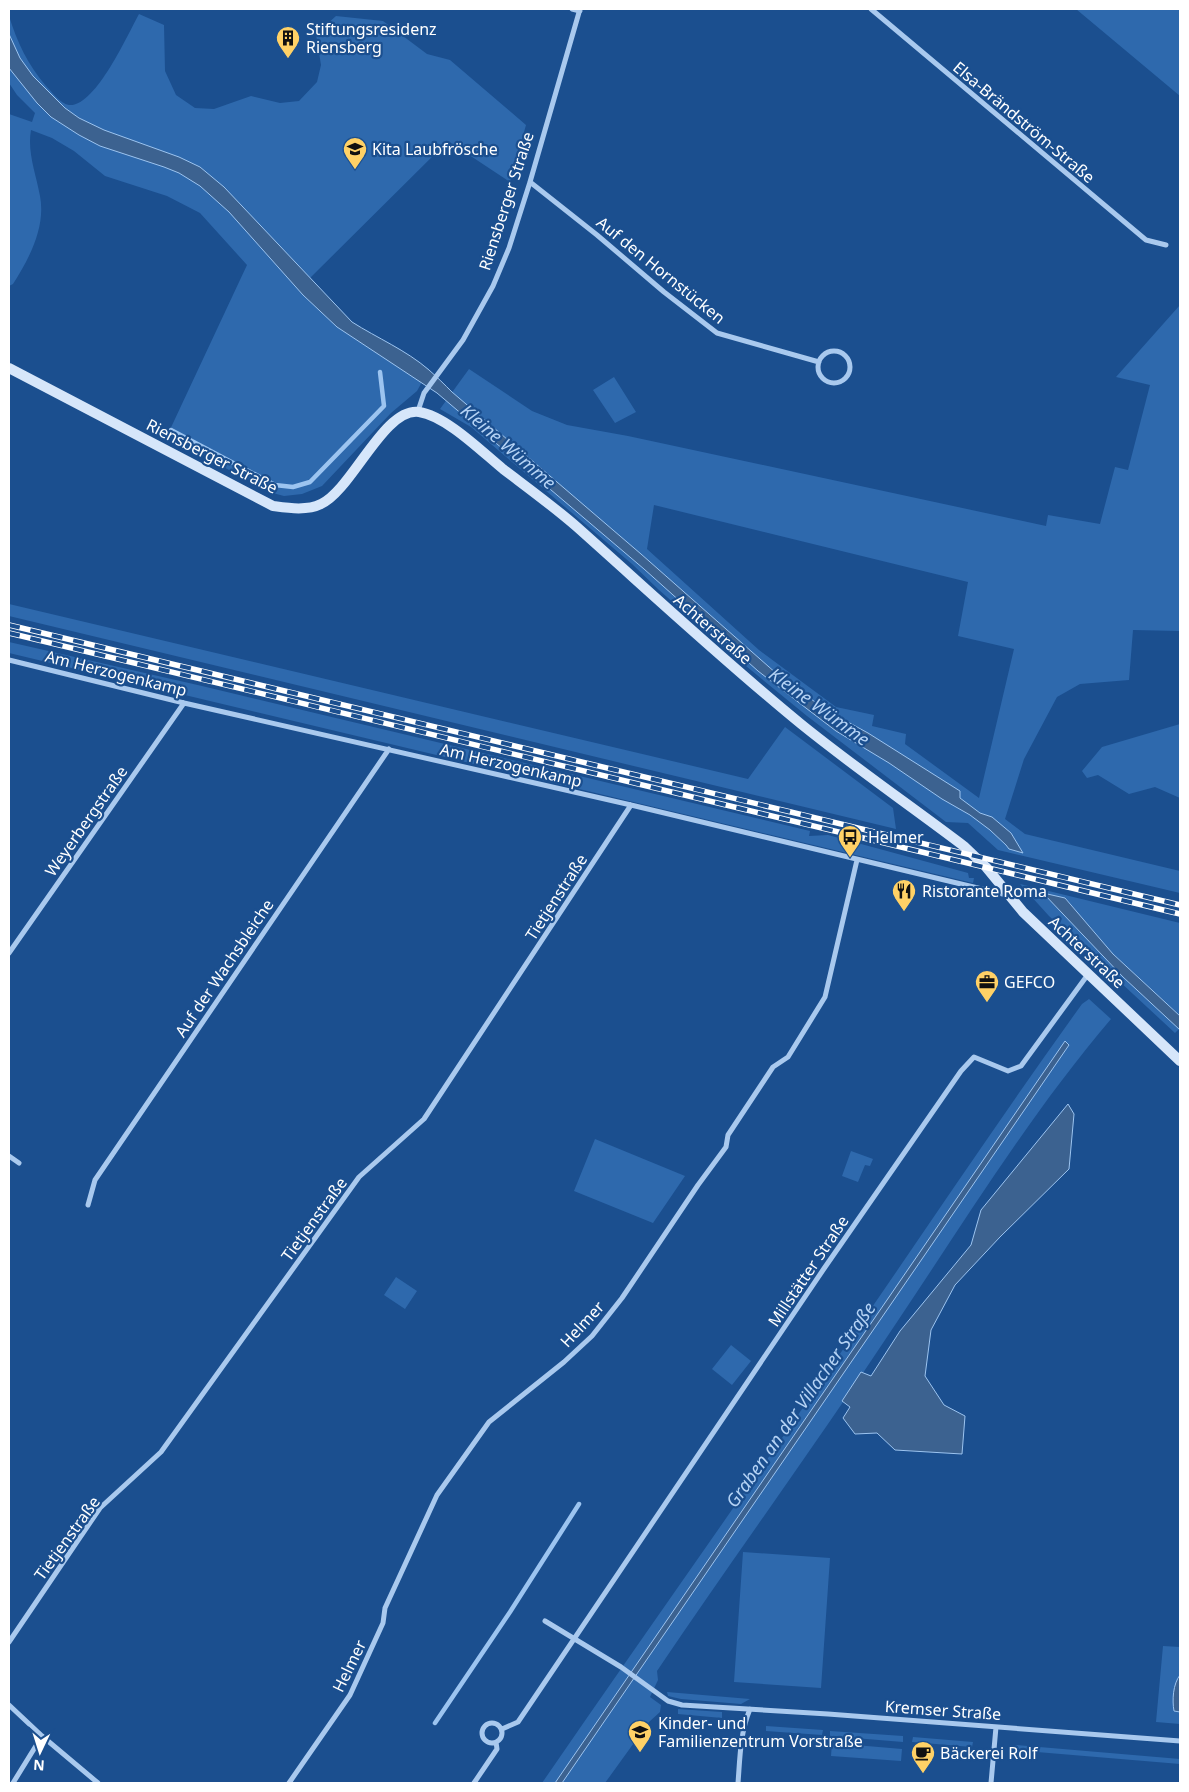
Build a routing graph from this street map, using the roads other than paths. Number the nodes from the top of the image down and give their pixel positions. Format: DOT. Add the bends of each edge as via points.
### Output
graph roads {
  1 [pos="572,9"];
  2 [pos="871,9"];
  3 [pos="580,10"];
  4 [pos="530,182"];
  5 [pos="1166,245"];
  6 [pos="819,362"];
  7 [pos="9,368"];
  8 [pos="417,412"];
  9 [pos="9,660"];
  10 [pos="184,703"];
  11 [pos="389,749"];
  12 [pos="631,805"];
  13 [pos="857,860"];
  14 [pos="1007,895"];
  15 [pos="9,953"];
  16 [pos="1088,973"];
  17 [pos="1180,1061"];
  18 [pos="9,1156"];
  19 [pos="19,1163"];
  20 [pos="88,1205"];
  21 [pos="545,1621"];
  22 [pos="574,1638"];
  23 [pos="9,1642"];
  24 [pos="9,1705"];
  25 [pos="750,1709"];
  26 [pos="996,1727"];
  27 [pos="502,1728"];
  28 [pos="42,1736"];
  29 [pos="1180,1741"];
  30 [pos="496,1742"];
  31 [pos="14,1783"];
  32 [pos="98,1783"];
  33 [pos="288,1783"];
  34 [pos="474,1783"];
  35 [pos="738,1783"];
  36 [pos="991,1783"];
  1 -- 3 [label="street"];
  2 -- 5 [label="street, Elsa-Brändström-Straße" via="1146,240"];
  3 -- 4 [label="street, Riensberger Straße"];
  4 -- 6 [label="street, Auf den Hornstücken" via="717,333"];
  4 -- 8 [label="street, Riensberger Straße" via="493,286 463,340 424,393"];
  6 -- 6 [label="street" via="819,372 830,382 841,381 848,373 849,362 837,351 828,352"];
  7 -- 8 [label="street, Riensberger Straße" via="273,506 296,509 321,505 334,494 390,425 404,414"];
  8 -- 14 [label="street, Achterstraße" via="454,429 575,525 719,655 803,725 965,847 986,867"];
  9 -- 10 [label="street, Am Herzogenkamp"];
  10 -- 11 [label="street, Am Herzogenkamp"];
  10 -- 15 [label="street, Weyerbergstraße"];
  11 -- 12 [label="street, Am Herzogenkamp"];
  11 -- 20 [label="street, Auf der Wachsbleiche" via="95,1180"];
  12 -- 13 [label="street, Am Herzogenkamp"];
  12 -- 23 [label="street, Tietjenstraße" via="424,1119 359,1177 161,1452 100,1508"];
  13 -- 14 [label="street, Am Herzogenkamp"];
  13 -- 33 [label="street, Helmer" via="825,997 788,1057 773,1066 728,1135 726,1147 622,1298 592,1336 489,1422 437,1495 385,1608 383,1623 350,1695"];
  14 -- 16 [label="street, Achterstraße"];
  16 -- 17 [label="street, Achterstraße"];
  16 -- 22 [label="street, Millstätter Straße" via="1021,1066 1008,1071 974,1057 960,1071"];
  18 -- 19 [label="street"];
  21 -- 22 [label="street, Kremser Straße"];
  22 -- 25 [label="street, Kremser Straße" via="668,1701 682,1705"];
  22 -- 27 [label="street" via="518,1722"];
  24 -- 28 [label="street"];
  25 -- 26 [label="street, Kremser Straße"];
  25 -- 35 [label="street" via="741,1739"];
  26 -- 29 [label="street, Kremser Straße"];
  26 -- 36 [label="street"];
  27 -- 30 [label="street" via="501,1738"];
  27 -- 30 [label="street" via="491,1722 484,1727 484,1739"];
  28 -- 31 [label="street"];
  28 -- 32 [label="street"];
  30 -- 34 [label="street" via="497,1749"];
}
